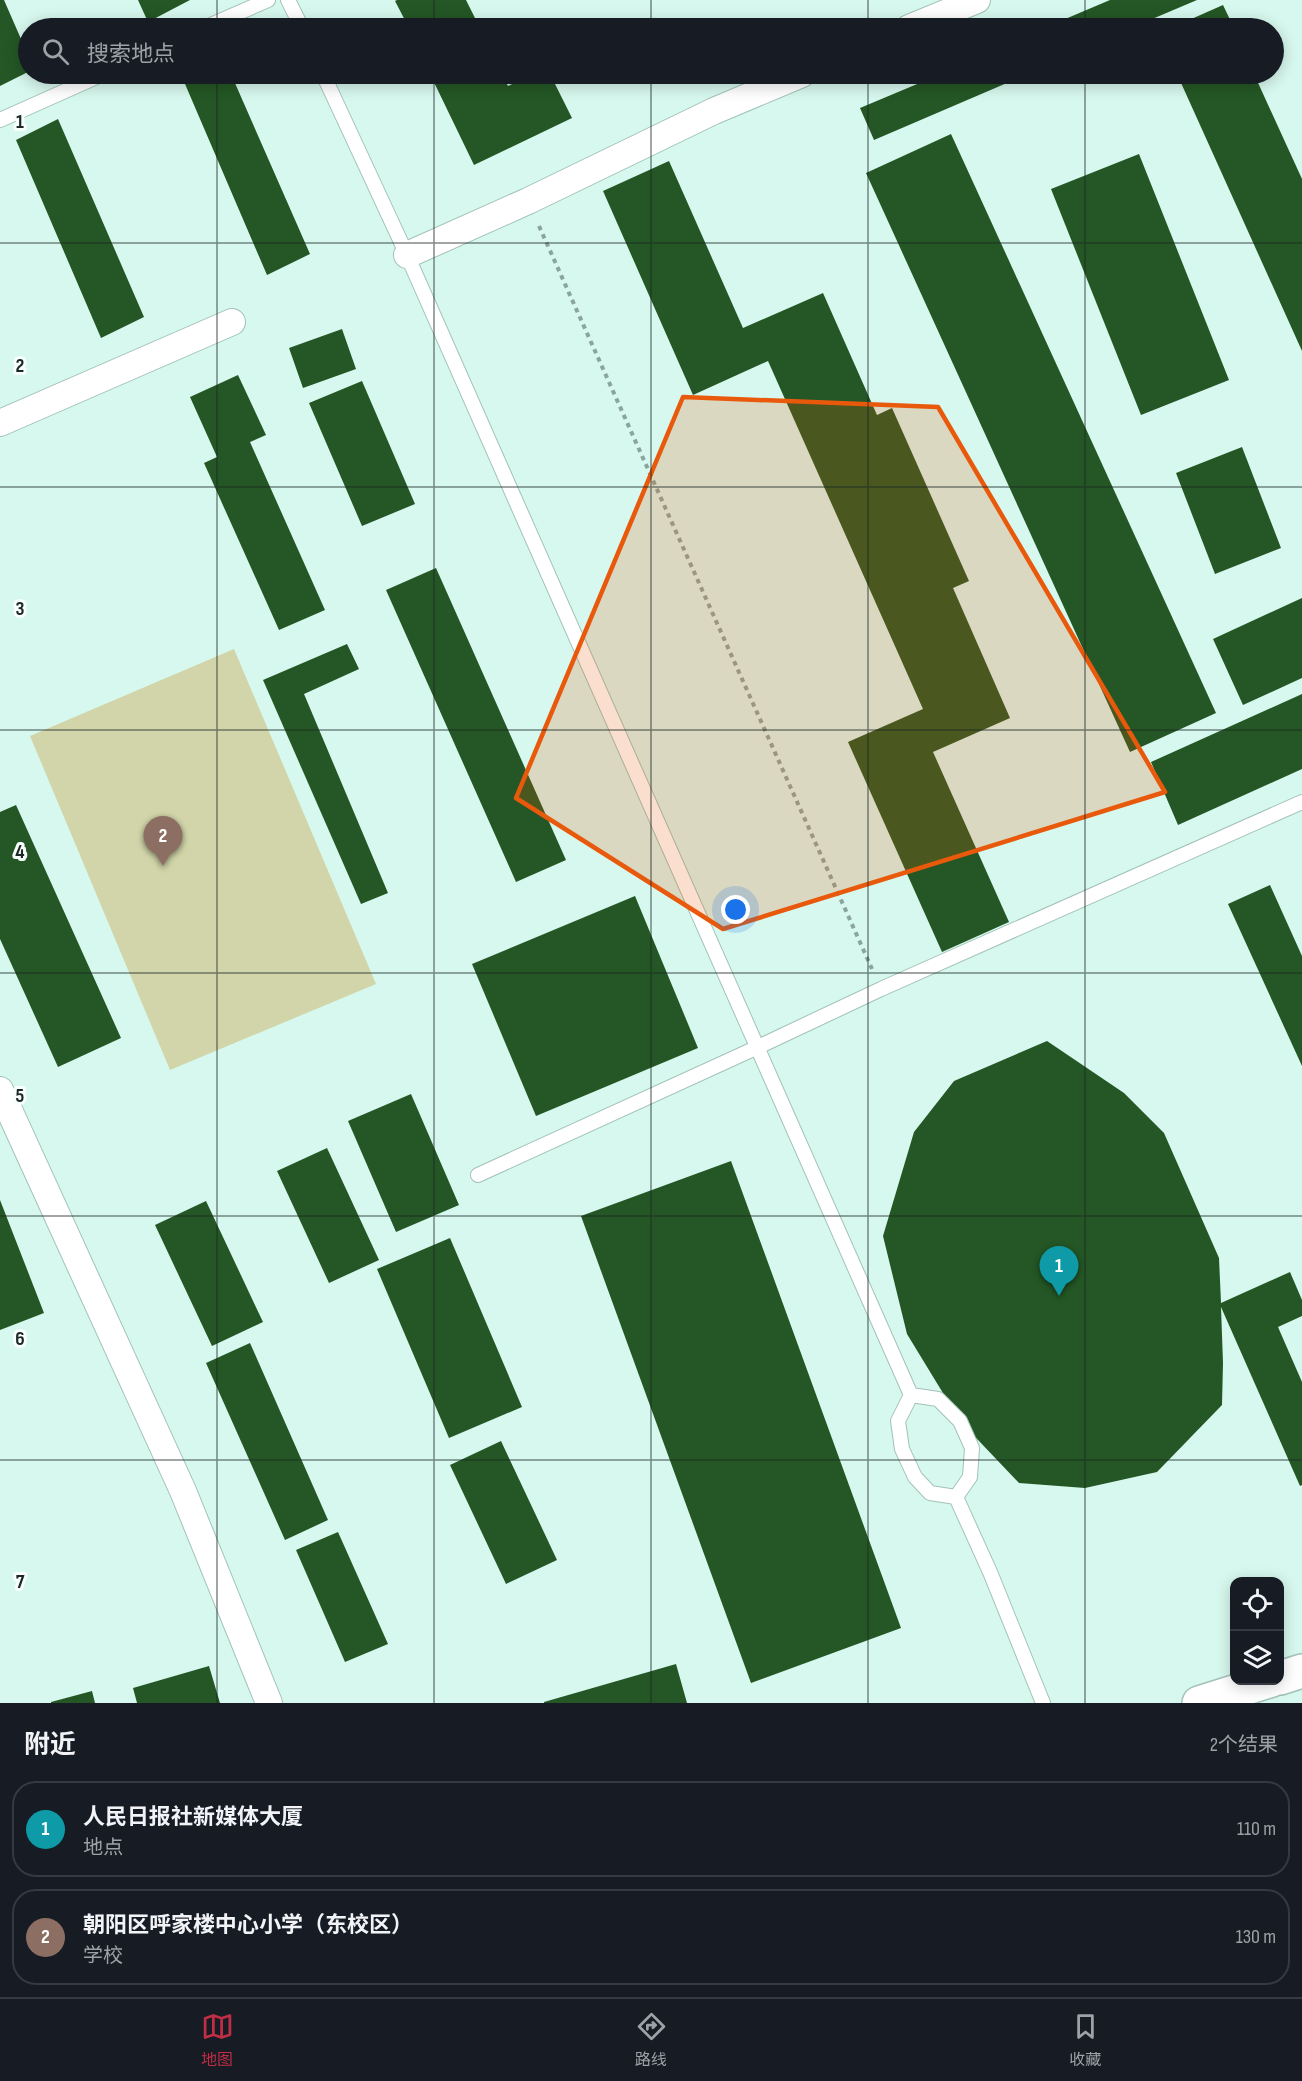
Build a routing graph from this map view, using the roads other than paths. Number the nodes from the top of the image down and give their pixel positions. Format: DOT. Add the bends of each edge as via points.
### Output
graph roads {
  1 [pos="268,0"];
  2 [pos="288,0"];
  3 [pos="977,0"];
  4 [pos="227,18"];
  5 [pos="297,18"];
  6 [pos="933,18"];
  7 [pos="81,84"];
  8 [pos="327,84"];
  9 [pos="778,84"];
  10 [pos="0,120"];
  11 [pos="407,255"];
  12 [pos="232,322"];
  13 [pos="0,423"];
  14 [pos="1302,802"];
  15 [pos="758,1047"];
  16 [pos="0,1090"];
  17 [pos="478,1174"];
  18 [pos="911,1395"];
  19 [pos="956,1497"];
  20 [pos="1302,1671"];
  21 [pos="1284,1677"];
  22 [pos="1256,1685"];
  23 [pos="270,1703"];
  24 [pos="1043,1703"];
  25 [pos="1199,1703"];
  1 -- 4 [label="lane"];
  2 -- 5 [label="lane"];
  3 -- 6 [label="street"];
  7 -- 10 [label="lane"];
  8 -- 11 [label="lane"];
  9 -- 11 [label="street"];
  11 -- 15 [label="lane"];
  12 -- 13 [label="street"];
  14 -- 15 [label="lane"];
  15 -- 17 [label="lane"];
  15 -- 18 [label="lane"];
  16 -- 23 [label="street" via="183,1491"];
  18 -- 19 [label="lane" via="898,1421 903,1449 915,1477 930,1493"];
  18 -- 19 [label="lane" via="939,1399 960,1421 972,1448 970,1478"];
  19 -- 24 [label="lane"];
  20 -- 21 [label="street"];
  22 -- 25 [label="street"];
}
